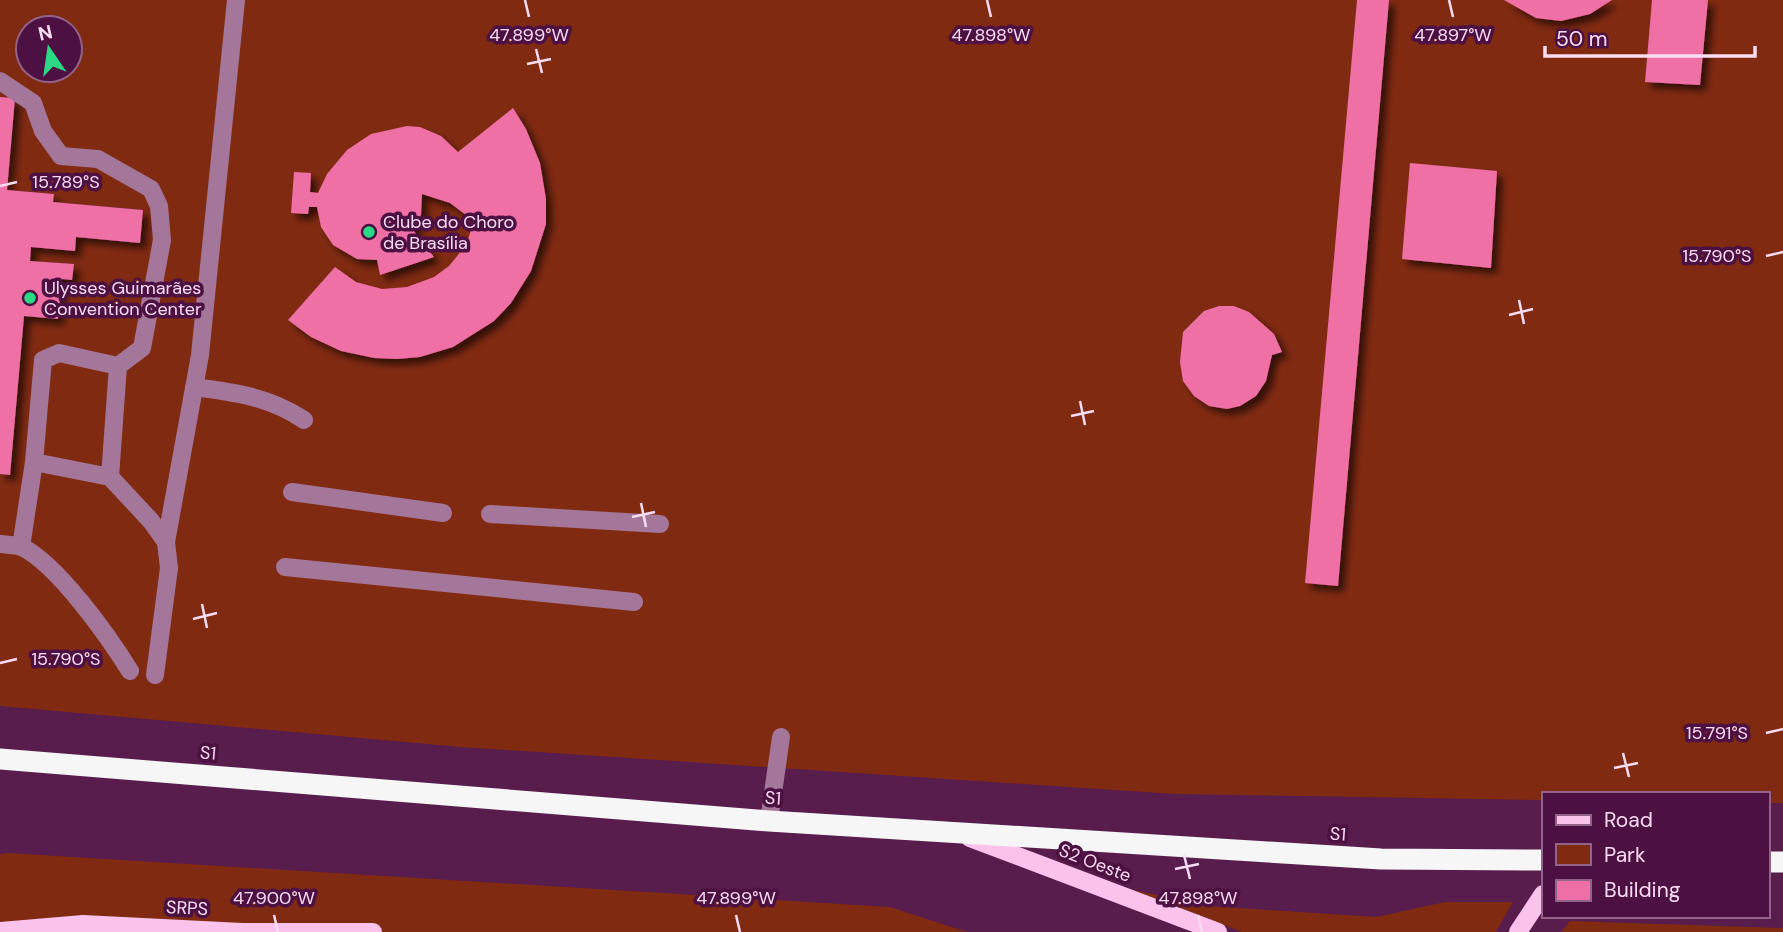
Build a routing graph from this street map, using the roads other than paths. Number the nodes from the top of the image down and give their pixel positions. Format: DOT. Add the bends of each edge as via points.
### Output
graph roads {
  1 [pos="236,0"];
  2 [pos="0,81"];
  3 [pos="118,366"];
  4 [pos="194,387"];
  5 [pos="304,420"];
  6 [pos="34,463"];
  7 [pos="110,477"];
  8 [pos="292,492"];
  9 [pos="443,513"];
  10 [pos="490,514"];
  11 [pos="660,524"];
  12 [pos="166,542"];
  13 [pos="0,544"];
  14 [pos="21,547"];
  15 [pos="285,567"];
  16 [pos="634,602"];
  17 [pos="130,671"];
  18 [pos="155,675"];
  19 [pos="781,737"];
  20 [pos="0,759"];
  21 [pos="769,821"];
  22 [pos="957,833"];
  23 [pos="1542,860"];
  24 [pos="1542,896"];
  25 [pos="83,928"];
  26 [pos="0,931"];
  27 [pos="373,932"];
  28 [pos="1218,932"];
  29 [pos="1518,932"];
  1 -- 4 [label="lane"];
  2 -- 3 [label="lane" via="33,103 43,131 61,156 98,159 151,189 159,206 162,240 142,348"];
  3 -- 6 [label="lane" via="59,353 43,360"];
  3 -- 7 [label="lane"];
  4 -- 5 [label="lane" via="250,394"];
  4 -- 12 [label="lane"];
  6 -- 7 [label="lane"];
  6 -- 14 [label="lane"];
  7 -- 12 [label="lane"];
  8 -- 9 [label="lane"];
  10 -- 11 [label="lane"];
  12 -- 18 [label="lane" via="169,568"];
  13 -- 14 [label="lane"];
  14 -- 17 [label="lane" via="53,572 114,643"];
  15 -- 16 [label="lane"];
  19 -- 21 [label="lane"];
  20 -- 21 [label="highway, S1"];
  21 -- 22 [label="highway, S1"];
  22 -- 23 [label="highway, S1" via="1381,859"];
  22 -- 28 [label="main road, S2 Oeste"];
  24 -- 29 [label="main road"];
  25 -- 26 [label="main road, SRPS"];
  25 -- 27 [label="main road, SRPS"];
}
